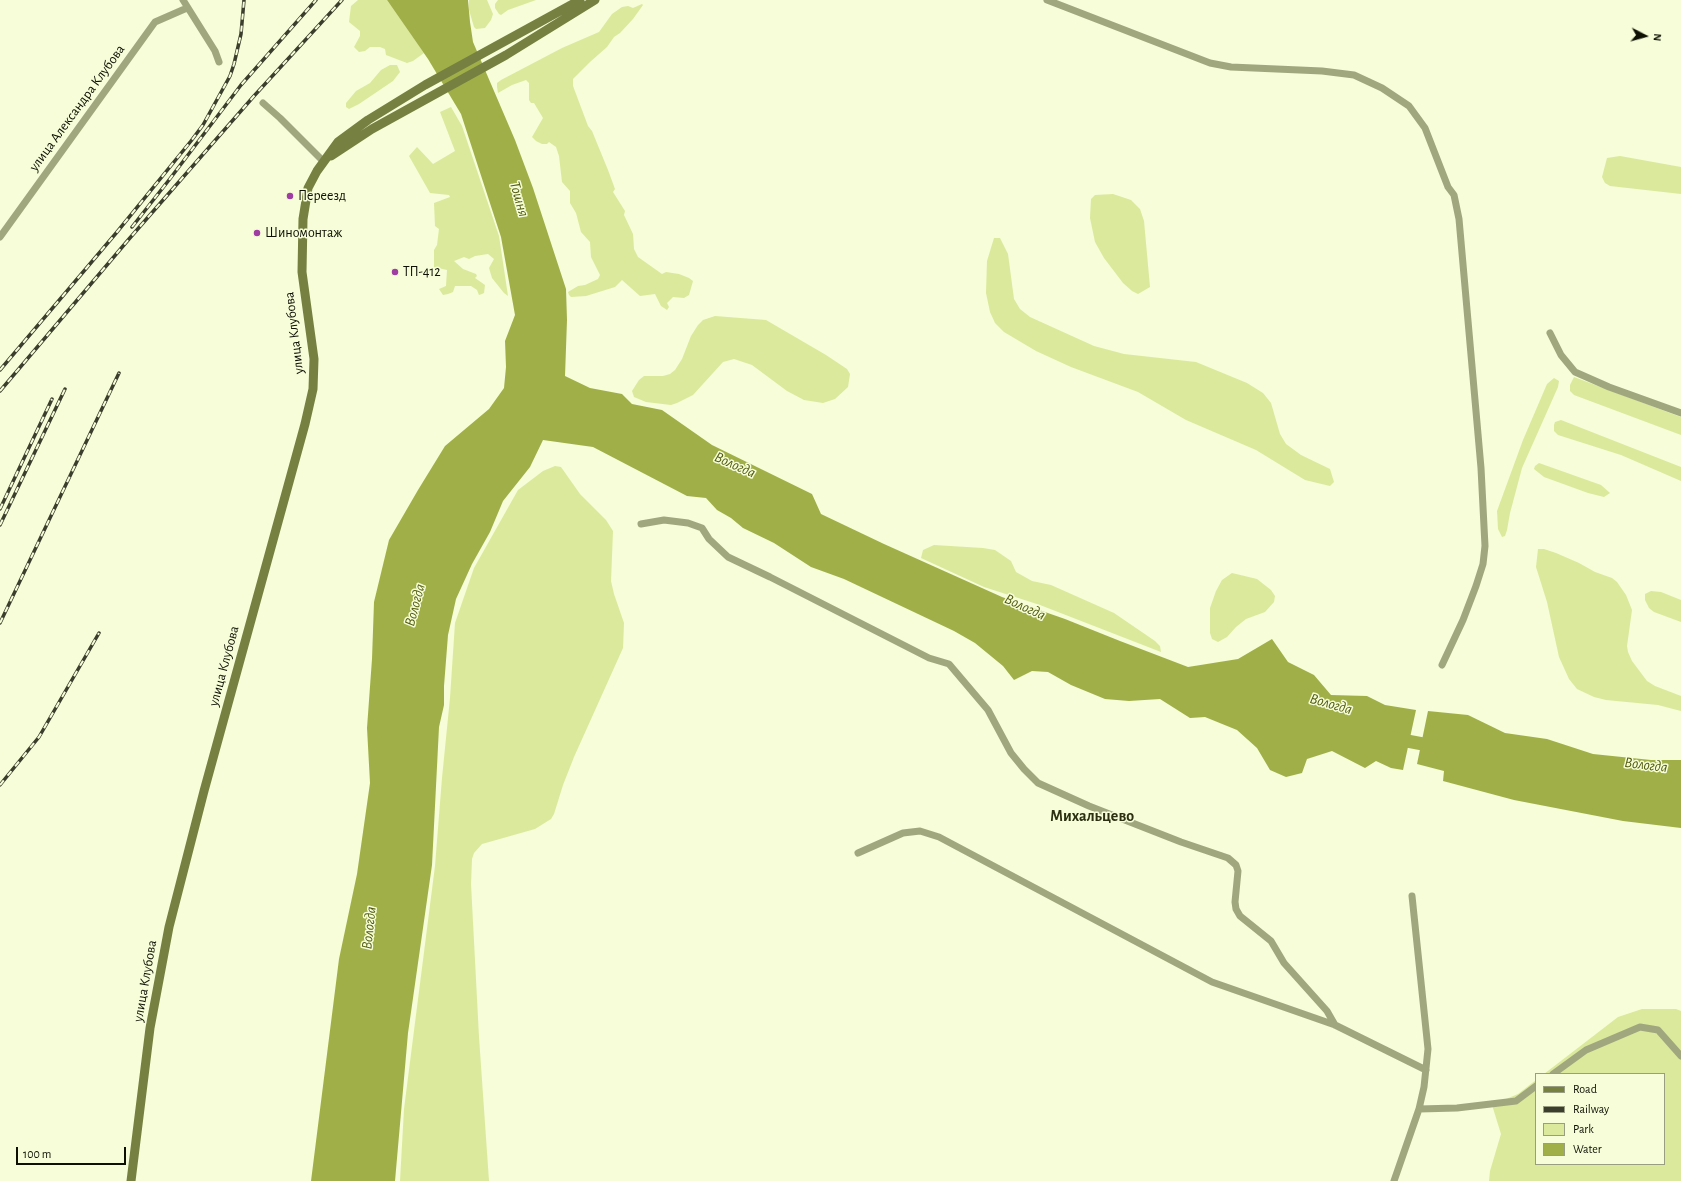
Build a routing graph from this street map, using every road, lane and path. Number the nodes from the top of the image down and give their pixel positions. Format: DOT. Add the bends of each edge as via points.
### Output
graph roads {
  1 [pos="183,0"];
  2 [pos="580,0"];
  3 [pos="595,0"];
  4 [pos="1047,0"];
  5 [pos="187,8"];
  6 [pos="219,62"];
  7 [pos="263,103"];
  8 [pos="324,162"];
  9 [pos="0,237"];
  10 [pos="1550,334"];
  11 [pos="1681,413"];
  12 [pos="641,524"];
  13 [pos="1442,665"];
  14 [pos="858,853"];
  15 [pos="1412,896"];
  16 [pos="1335,1024"];
  17 [pos="1681,1056"];
  18 [pos="1426,1070"];
  19 [pos="1554,1073"];
  20 [pos="1535,1087"];
  21 [pos="1419,1109"];
  22 [pos="132,1181"];
  23 [pos="1394,1181"];
  1 -- 5 [label="street"];
  2 -- 8 [label="main road, улица Клубова" via="425,85 352,131 338,142"];
  3 -- 8 [label="main road" via="506,55 372,129"];
  4 -- 13 [label="street" via="1210,63 1231,67 1322,71 1354,76 1382,88 1409,106 1425,128 1448,187 1454,195 1459,219 1481,468 1485,546 1484,564 1463,620"];
  5 -- 6 [label="street" via="215,51"];
  5 -- 9 [label="street, улица Александра Клубова" via="155,22"];
  7 -- 8 [label="street"];
  8 -- 22 [label="main road, улица Клубова" via="308,188 302,228 302,272 314,359 311,399 169,927 150,1028"];
  10 -- 11 [label="street" via="1561,355 1575,372"];
  12 -- 16 [label="street" via="664,520 688,523 702,528 709,540 728,557 929,658 949,664 988,710 1011,753 1038,783 1181,842 1228,858 1236,865 1238,871 1235,902 1240,916 1271,941 1284,963"];
  14 -- 16 [label="street" via="903,833 920,831 939,837 1212,982"];
  15 -- 18 [label="street" via="1428,1049"];
  16 -- 18 [label="street"];
  17 -- 19 [label="street" via="1658,1030 1640,1027 1586,1050"];
  18 -- 21 [label="street"];
  20 -- 21 [label="street" via="1516,1101 1457,1108"];
  21 -- 23 [label="street"];
}
